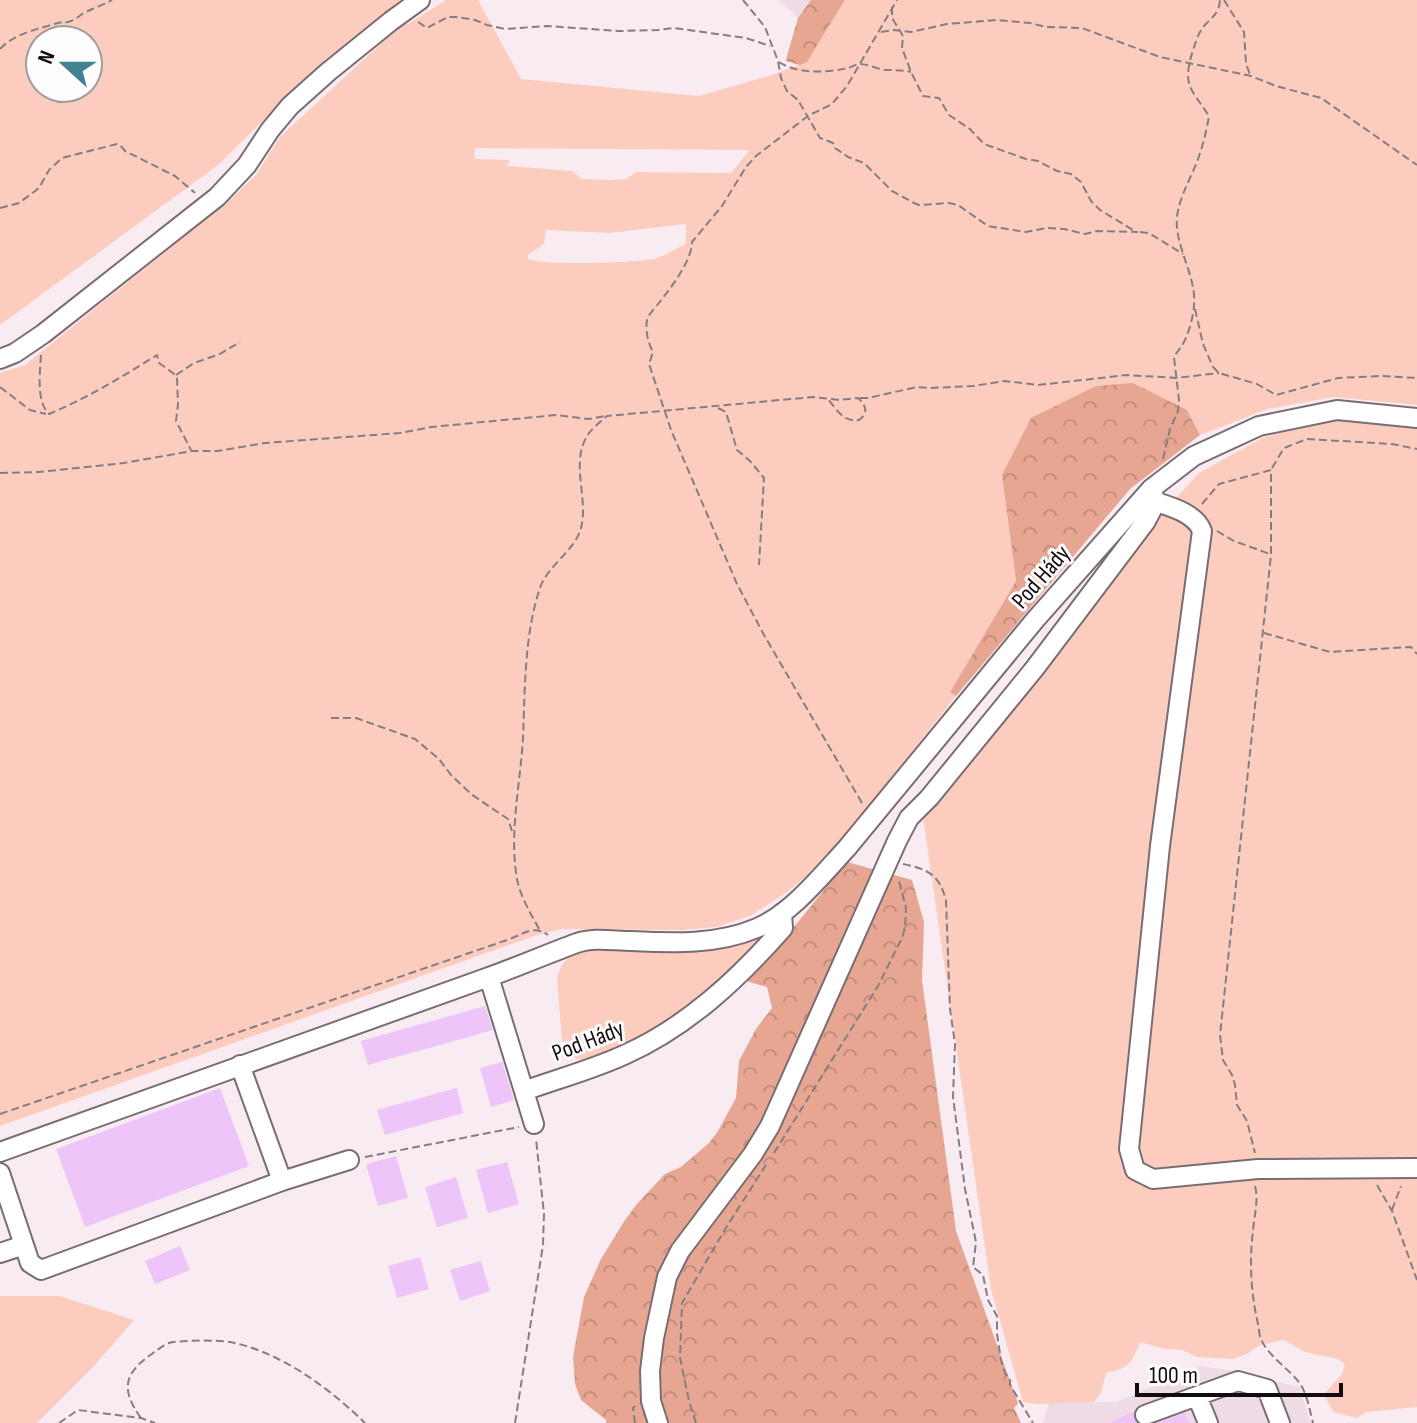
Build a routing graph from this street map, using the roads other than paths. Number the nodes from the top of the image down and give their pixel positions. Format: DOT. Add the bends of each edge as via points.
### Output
graph roads {
  1 [pos="420,0"];
  2 [pos="0,359"];
  3 [pos="1417,418"];
  4 [pos="1153,495"];
  5 [pos="782,913"];
  6 [pos="489,977"];
  7 [pos="240,1065"];
  8 [pos="524,1091"];
  9 [pos="534,1124"];
  10 [pos="0,1152"];
  11 [pos="349,1160"];
  12 [pos="1413,1168"];
  13 [pos="0,1173"];
  14 [pos="282,1181"];
  15 [pos="24,1245"];
  16 [pos="0,1253"];
  17 [pos="1197,1396"];
  18 [pos="1145,1415"];
  19 [pos="658,1423"];
  20 [pos="1208,1423"];
  21 [pos="1280,1423"];
  1 -- 2 [label="street" via="290,106 247,165 207,206 43,334"];
  3 -- 4 [label="street, Pod Hády" via="1337,410 1259,426 1194,456 1166,476"];
  4 -- 5 [label="street, Pod Hády" via="1035,620 875,814"];
  4 -- 12 [label="street" via="1199,525 1129,1149 1135,1170 1153,1179 1258,1169"];
  4 -- 19 [label="street" via="1146,521 1035,668 909,818 770,1126 667,1277 650,1371"];
  5 -- 6 [label="street, Pod Hády" via="757,928 719,939 594,940"];
  5 -- 8 [label="street, Pod Hády" via="783,928 762,952 676,1026 624,1055"];
  6 -- 7 [label="street, Pod Hády"];
  6 -- 8 [label="street"];
  7 -- 10 [label="street, Pod Hády"];
  7 -- 14 [label="street"];
  8 -- 9 [label="street"];
  11 -- 14 [label="street"];
  13 -- 15 [label="street"];
  14 -- 15 [label="street" via="41,1270 30,1263"];
  15 -- 16 [label="street"];
  17 -- 18 [label="street"];
  17 -- 20 [label="street"];
  17 -- 21 [label="street" via="1238,1381 1267,1389"];
}
